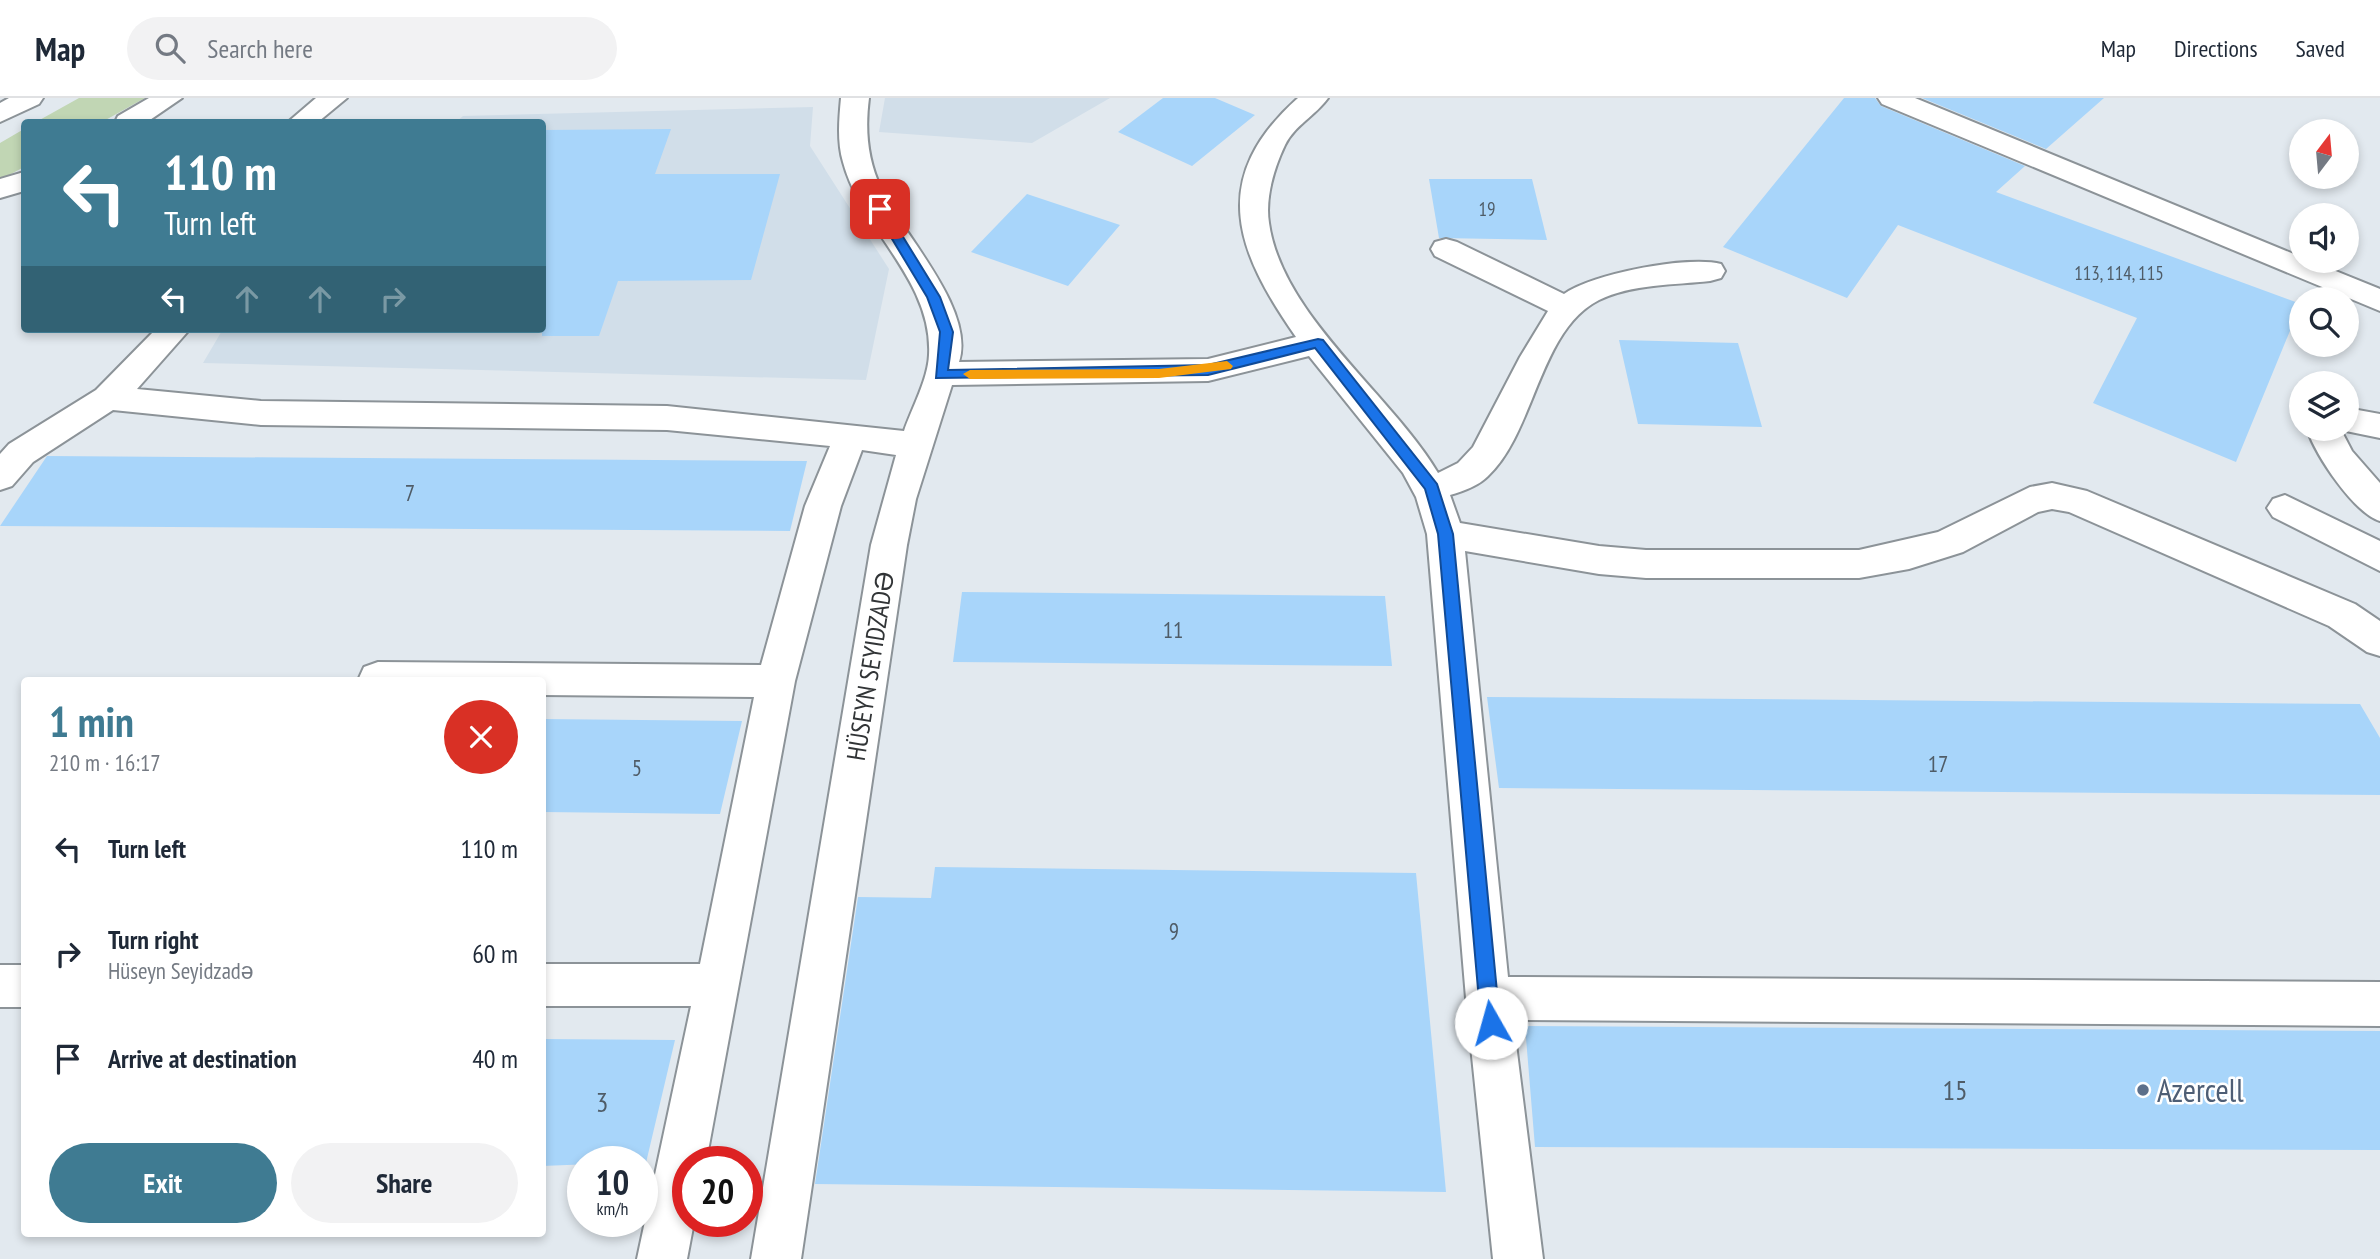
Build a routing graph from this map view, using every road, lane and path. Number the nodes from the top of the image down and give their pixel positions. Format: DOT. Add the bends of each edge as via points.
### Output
graph roads {
  1 [pos="29,98"];
  2 [pos="168,98"];
  3 [pos="333,98"];
  4 [pos="855,98"];
  5 [pos="1314,98"];
  6 [pos="1892,98"];
  7 [pos="0,114"];
  8 [pos="133,119"];
  9 [pos="305,119"];
  10 [pos="21,182"];
  11 [pos="0,189"];
  12 [pos="1446,249"];
  13 [pos="1710,271"];
  14 [pos="2380,301"];
  15 [pos="1567,308"];
  16 [pos="171,333"];
  17 [pos="1318,343"];
  18 [pos="941,374"];
  19 [pos="108,398"];
  20 [pos="2359,422"];
  21 [pos="2380,426"];
  22 [pos="851,436"];
  23 [pos="2327,441"];
  24 [pos="916,445"];
  25 [pos="7,463"];
  26 [pos="1432,488"];
  27 [pos="2285,508"];
  28 [pos="2380,508"];
  29 [pos="1445,534"];
  30 [pos="2380,557"];
  31 [pos="2380,641"];
  32 [pos="546,679"];
  33 [pos="775,681"];
  34 [pos="546,985"];
  35 [pos="718,985"];
  36 [pos="0,986"];
  37 [pos="21,986"];
  38 [pos="1488,998"];
  39 [pos="2380,1004"];
  40 [pos="662,1259"];
  41 [pos="776,1259"];
  42 [pos="1518,1259"];
  1 -- 7 [label="street"];
  2 -- 8 [label="street"];
  3 -- 9 [label="street"];
  4 -- 18 [label="street, HÜSEYN SEYIDZADƏ" via="857,162 867,187 933,297 946,332"];
  5 -- 17 [label="street" via="1278,133 1265,159 1254,196 1254,224 1275,281"];
  6 -- 14 [label="street"];
  10 -- 11 [label="street"];
  12 -- 15 [label="street"];
  13 -- 15 [label="street" via="1585,293"];
  15 -- 26 [label="street" via="1477,467"];
  16 -- 19 [label="street"];
  17 -- 18 [label="street" via="1208,370"];
  17 -- 26 [label="street"];
  18 -- 24 [label="street, HÜSEYN SEYIDZADƏ"];
  19 -- 22 [label="street" via="261,413 667,418"];
  19 -- 25 [label="street"];
  20 -- 21 [label="street"];
  22 -- 24 [label="street"];
  22 -- 33 [label="street" via="823,506"];
  23 -- 28 [label="street"];
  24 -- 41 [label="street, HÜSEYN SEYIDZADƏ" via="890,545"];
  26 -- 29 [label="street"];
  27 -- 30 [label="street"];
  29 -- 31 [label="street" via="1647,565 1859,564 1950,542 2031,500 2052,496 2075,499 2342,615"];
  29 -- 38 [label="street"];
  32 -- 33 [label="street"];
  33 -- 35 [label="street"];
  34 -- 35 [label="street"];
  35 -- 40 [label="street"];
  36 -- 37 [label="street"];
  38 -- 39 [label="street"];
  38 -- 42 [label="street"];
}
